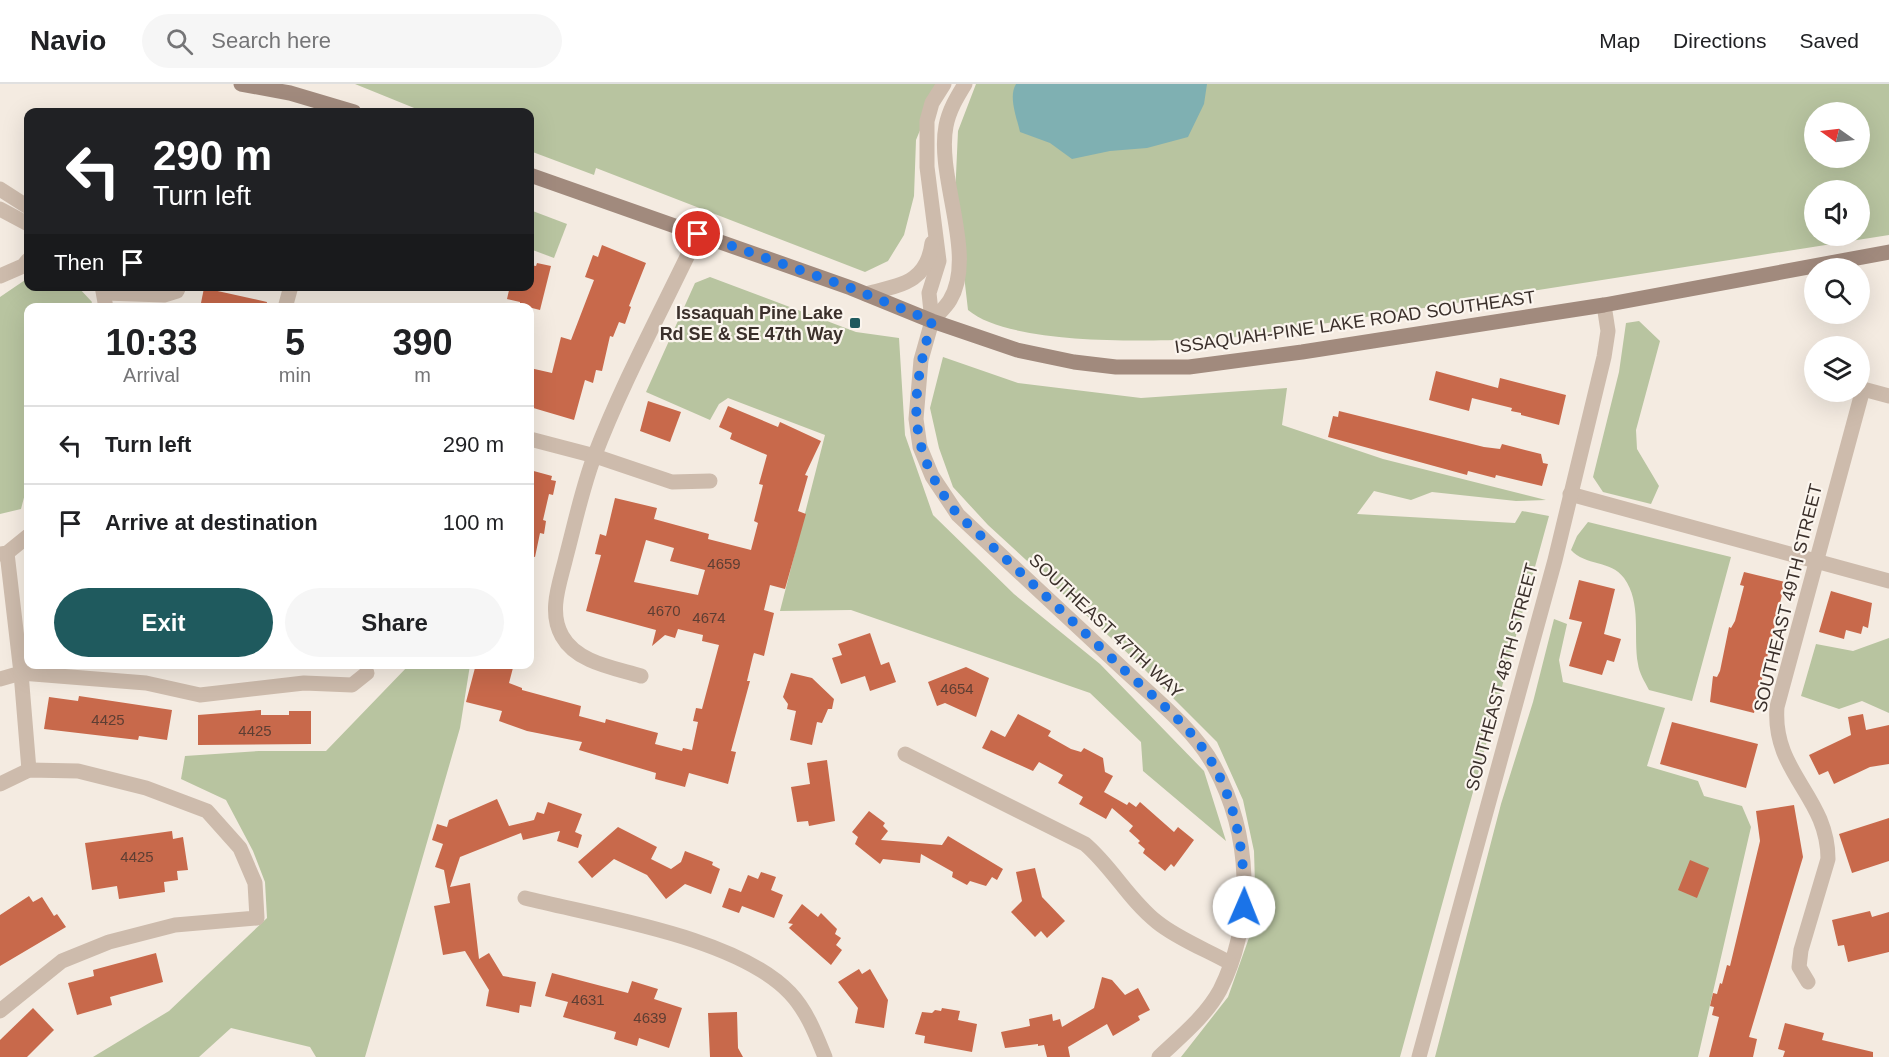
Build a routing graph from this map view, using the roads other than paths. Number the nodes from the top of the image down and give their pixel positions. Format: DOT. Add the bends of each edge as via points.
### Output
graph roads {
  1 [pos="241,84"];
  2 [pos="945,84"];
  3 [pos="965,84"];
  4 [pos="332,108"];
  5 [pos="534,176"];
  6 [pos="0,189"];
  7 [pos="24,204"];
  8 [pos="0,209"];
  9 [pos="24,222"];
  10 [pos="935,222"];
  11 [pos="698,234"];
  12 [pos="1889,252"];
  13 [pos="24,265"];
  14 [pos="0,276"];
  15 [pos="177,291"];
  16 [pos="866,294"];
  17 [pos="104,296"];
  18 [pos="1604,305"];
  19 [pos="932,321"];
  20 [pos="1889,396"];
  21 [pos="534,440"];
  22 [pos="595,456"];
  23 [pos="710,481"];
  24 [pos="1570,494"];
  25 [pos="24,539"];
  26 [pos="3,554"];
  27 [pos="1816,560"];
  28 [pos="1889,581"];
  29 [pos="21,673"];
  30 [pos="367,673"];
  31 [pos="641,676"];
  32 [pos="0,679"];
  33 [pos="905,754"];
  34 [pos="29,770"];
  35 [pos="0,784"];
  36 [pos="525,898"];
  37 [pos="1230,963"];
  38 [pos="1808,982"];
  39 [pos="0,1011"];
  40 [pos="825,1057"];
  41 [pos="1159,1057"];
  42 [pos="1419,1057"];
  1 -- 4 [label="main road" via="290,93"];
  2 -- 10 [label="street" via="932,103 927,122 927,167"];
  3 -- 19 [label="street" via="945,127 946,170 959,267 951,299"];
  5 -- 11 [label="main road, ISSAQUAH-PINE LAKE ROAD SOUTHEAST"];
  6 -- 7 [label="street"];
  8 -- 9 [label="street"];
  10 -- 16 [label="street" via="931,255 923,270 911,280"];
  10 -- 19 [label="street" via="939,261 929,293"];
  11 -- 16 [label="main road, ISSAQUAH-PINE LAKE ROAD SOUTHEAST"];
  11 -- 22 [label="street"];
  12 -- 18 [label="main road, ISSAQUAH-PINE LAKE ROAD SOUTHEAST"];
  13 -- 14 [label="street"];
  15 -- 17 [label="street" via="164,295"];
  16 -- 19 [label="main road, ISSAQUAH-PINE LAKE ROAD SOUTHEAST"];
  18 -- 19 [label="main road, ISSAQUAH-PINE LAKE ROAD SOUTHEAST" via="1302,352 1153,369 1063,360 1017,350"];
  18 -- 24 [label="street, SOUTHEAST 48TH STREET" via="1608,331 1604,357"];
  19 -- 37 [label="street, SOUTHEAST 47TH WAY" via="921,360 916,419 920,447 945,498 958,515 1179,720 1214,765 1233,809 1245,879 1244,907"];
  20 -- 27 [label="street, SOUTHEAST 49TH STREET" via="1863,389"];
  21 -- 22 [label="street"];
  22 -- 23 [label="street" via="672,482"];
  22 -- 31 [label="street" via="580,499 556,599 558,625 566,642 584,657"];
  24 -- 27 [label="street"];
  24 -- 42 [label="street, SOUTHEAST 48TH STREET"];
  25 -- 26 [label="street"];
  26 -- 29 [label="street"];
  27 -- 28 [label="street"];
  27 -- 38 [label="street, SOUTHEAST 49TH STREET" via="1777,707 1775,728 1779,747 1818,814 1828,844 1828,859 1801,950 1799,967"];
  29 -- 30 [label="street" via="146,683 200,694 304,683 352,685"];
  29 -- 32 [label="street"];
  29 -- 34 [label="street"];
  33 -- 37 [label="street" via="1084,844 1100,856 1158,923"];
  34 -- 35 [label="street"];
  34 -- 39 [label="street" via="78,771 146,788 207,811 240,848 255,883 257,918 175,925 109,942 62,961"];
  36 -- 40 [label="street" via="683,937 740,958 790,992 807,1017"];
  37 -- 41 [label="street, SOUTHEAST 47TH WAY" via="1220,990 1206,1011"];
}
